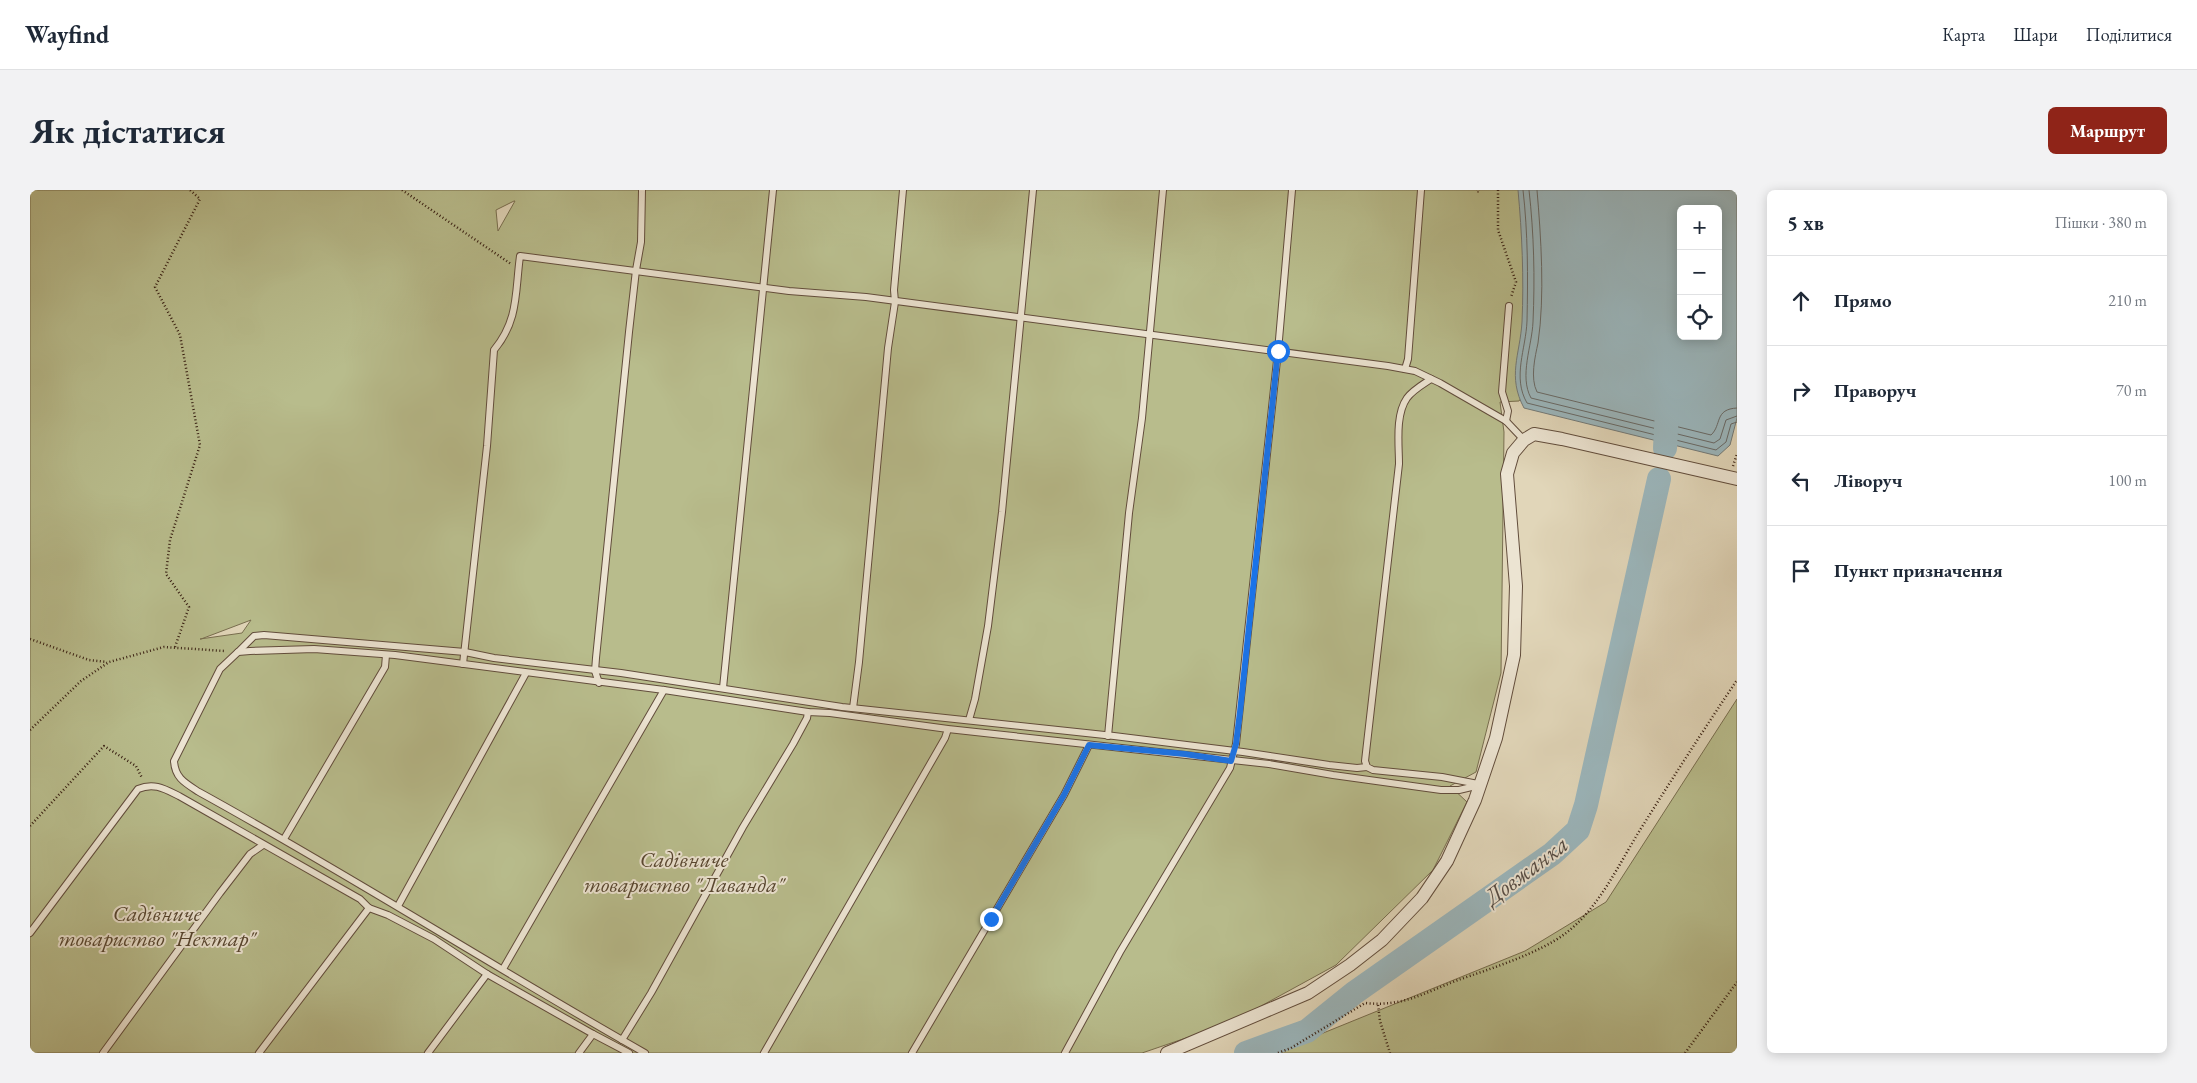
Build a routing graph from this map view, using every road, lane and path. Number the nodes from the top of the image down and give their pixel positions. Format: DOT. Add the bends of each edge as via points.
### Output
graph roads {
  1 [pos="190,190"];
  2 [pos="402,190"];
  3 [pos="642,190"];
  4 [pos="773,190"];
  5 [pos="903,190"];
  6 [pos="1033,190"];
  7 [pos="1163,190"];
  8 [pos="1292,190"];
  9 [pos="1421,190"];
  10 [pos="1498,190"];
  11 [pos="518,270"];
  12 [pos="636,270"];
  13 [pos="763,287"];
  14 [pos="895,302"];
  15 [pos="1509,306"];
  16 [pos="1021,318"];
  17 [pos="1150,334"];
  18 [pos="1278,351"];
  19 [pos="1405,370"];
  20 [pos="1431,379"];
  21 [pos="1506,421"];
  22 [pos="1524,440"];
  23 [pos="1737,479"];
  24 [pos="30,638"];
  25 [pos="175,647"];
  26 [pos="238,652"];
  27 [pos="465,652"];
  28 [pos="386,654"];
  29 [pos="109,662"];
  30 [pos="464,664"];
  31 [pos="595,671"];
  32 [pos="526,673"];
  33 [pos="1737,680"];
  34 [pos="599,682"];
  35 [pos="723,688"];
  36 [pos="664,690"];
  37 [pos="853,708"];
  38 [pos="808,712"];
  39 [pos="969,720"];
  40 [pos="948,729"];
  41 [pos="30,730"];
  42 [pos="1108,736"];
  43 [pos="1089,745"];
  44 [pos="1234,751"];
  45 [pos="1231,761"];
  46 [pos="1367,767"];
  47 [pos="1480,785"];
  48 [pos="143,786"];
  49 [pos="30,826"];
  50 [pos="284,839"];
  51 [pos="263,845"];
  52 [pos="398,906"];
  53 [pos="368,908"];
  54 [pos="30,933"];
  55 [pos="502,969"];
  56 [pos="488,974"];
  57 [pos="1737,982"];
  58 [pos="1378,1005"];
  59 [pos="593,1034"];
  60 [pos="622,1040"];
  61 [pos="103,1053"];
  62 [pos="259,1053"];
  63 [pos="428,1053"];
  64 [pos="579,1053"];
  65 [pos="629,1053"];
  66 [pos="646,1053"];
  67 [pos="764,1053"];
  68 [pos="912,1053"];
  69 [pos="1065,1053"];
  70 [pos="1166,1053"];
  71 [pos="1278,1053"];
  72 [pos="1390,1053"];
  73 [pos="1685,1053"];
  1 -- 25 [label="path" via="200,199 155,287 180,335 200,444 169,549 166,574 189,607"];
  2 -- 11 [label="path"];
  3 -- 12 [label="lane" via="641,242"];
  4 -- 13 [label="lane"];
  5 -- 14 [label="lane"];
  6 -- 16 [label="lane"];
  7 -- 17 [label="lane"];
  8 -- 18 [label="lane"];
  9 -- 19 [label="lane"];
  10 -- 15 [label="path" via="1498,230 1516,282"];
  11 -- 12 [label="lane" via="520,256"];
  11 -- 27 [label="lane" via="512,321 494,350"];
  12 -- 13 [label="lane"];
  12 -- 31 [label="lane"];
  13 -- 14 [label="lane"];
  13 -- 35 [label="lane"];
  14 -- 16 [label="lane"];
  14 -- 37 [label="lane"];
  15 -- 21 [label="lane" via="1502,392 1508,411"];
  16 -- 17 [label="lane"];
  16 -- 39 [label="lane" via="988,626"];
  17 -- 18 [label="lane"];
  17 -- 42 [label="lane"];
  18 -- 19 [label="lane"];
  18 -- 44 [label="lane"];
  19 -- 20 [label="lane"];
  20 -- 21 [label="lane"];
  20 -- 46 [label="lane" via="1406,399 1401,414 1365,761"];
  21 -- 22 [label="lane"];
  22 -- 23 [label="street" via="1534,434 1562,439"];
  22 -- 47 [label="street" via="1513,453 1507,474 1516,586 1514,654 1496,738"];
  24 -- 29 [label="path" via="89,660"];
  25 -- 26 [label="path"];
  25 -- 29 [label="path" via="164,646"];
  26 -- 27 [label="lane" via="254,636 264,635"];
  26 -- 28 [label="lane" via="314,649"];
  26 -- 50 [label="lane" via="220,669 174,761 175,772 180,780 198,792"];
  27 -- 30 [label="lane"];
  27 -- 31 [label="lane"];
  28 -- 30 [label="lane"];
  28 -- 50 [label="lane" via="385,667"];
  29 -- 41 [label="path" via="81,681"];
  30 -- 32 [label="lane"];
  31 -- 34 [label="lane"];
  31 -- 35 [label="lane"];
  32 -- 34 [label="lane"];
  32 -- 52 [label="lane"];
  33 -- 58 [label="path" via="1609,880 1572,928 1510,961 1406,1002"];
  34 -- 36 [label="lane"];
  35 -- 37 [label="lane"];
  36 -- 38 [label="lane"];
  36 -- 55 [label="lane"];
  37 -- 39 [label="lane"];
  38 -- 40 [label="lane"];
  38 -- 60 [label="lane" via="793,744"];
  39 -- 42 [label="lane"];
  40 -- 43 [label="lane"];
  40 -- 67 [label="lane"];
  42 -- 44 [label="lane"];
  43 -- 45 [label="lane"];
  43 -- 68 [label="lane" via="1064,795"];
  44 -- 45 [label="lane"];
  44 -- 46 [label="lane" via="1329,765"];
  45 -- 47 [label="lane" via="1441,790"];
  45 -- 69 [label="lane" via="1230,768 1120,952"];
  46 -- 47 [label="lane"];
  47 -- 70 [label="street" via="1447,861 1422,898 1382,940 1308,993"];
  48 -- 49 [label="path" via="136,766 104,746"];
  48 -- 51 [label="lane" via="157,786 179,796"];
  48 -- 54 [label="lane"];
  50 -- 52 [label="lane"];
  51 -- 53 [label="lane" via="360,899"];
  51 -- 61 [label="lane" via="250,854 226,885"];
  52 -- 55 [label="lane"];
  53 -- 56 [label="lane" via="434,939"];
  53 -- 62 [label="lane"];
  55 -- 60 [label="lane"];
  56 -- 59 [label="lane"];
  56 -- 63 [label="lane"];
  57 -- 73 [label="path"];
  58 -- 71 [label="path" via="1365,1003"];
  58 -- 72 [label="path"];
  59 -- 64 [label="lane"];
  59 -- 65 [label="lane"];
  60 -- 66 [label="lane"];
}
